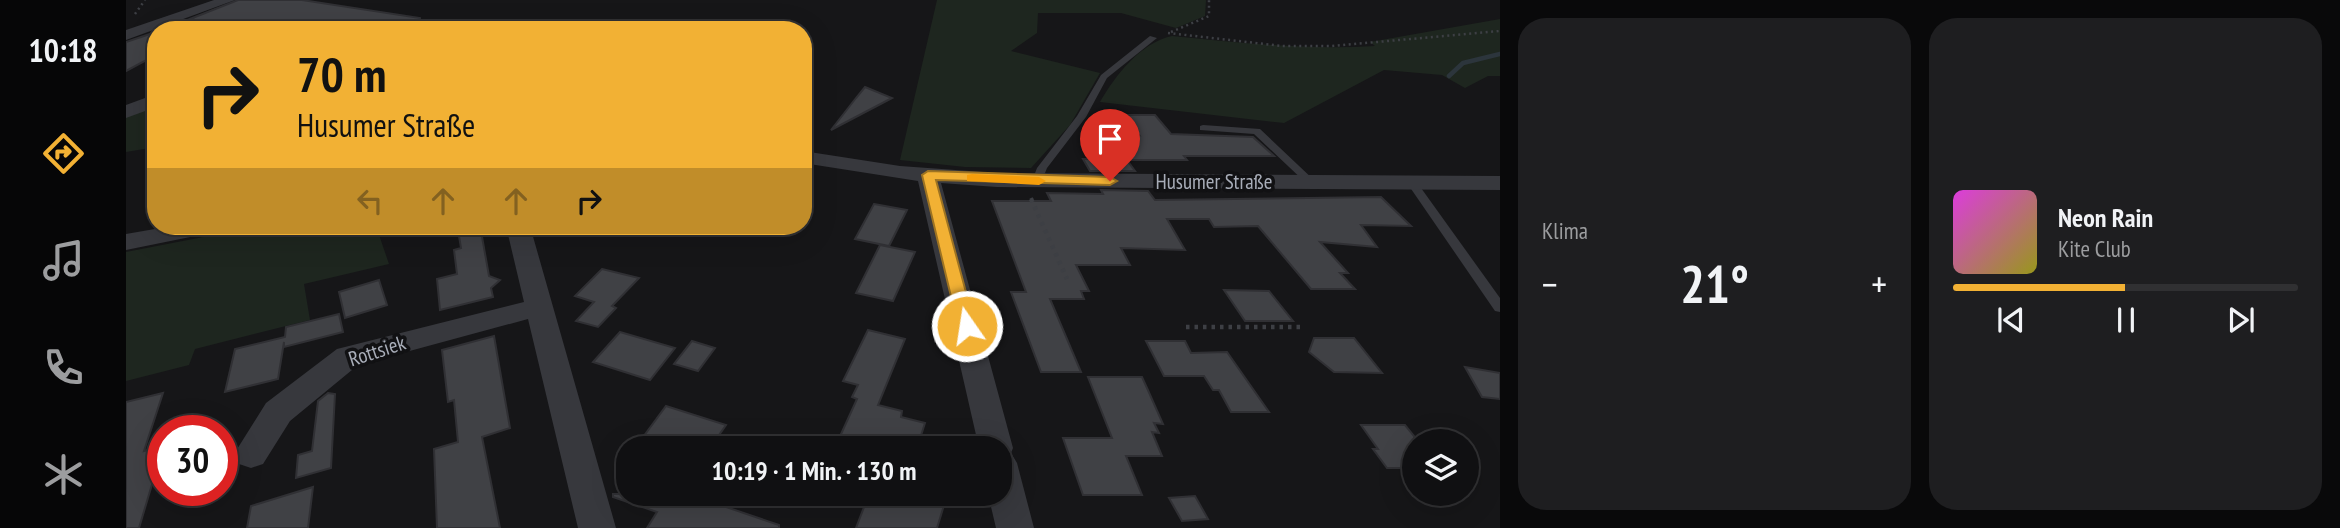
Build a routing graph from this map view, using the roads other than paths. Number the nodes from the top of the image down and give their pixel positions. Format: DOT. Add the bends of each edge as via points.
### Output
graph roads {
  1 [pos="228,0"];
  2 [pos="167,21"];
  3 [pos="147,28"];
  4 [pos="126,35"];
  5 [pos="1153,38"];
  6 [pos="126,41"];
  7 [pos="147,42"];
  8 [pos="147,104"];
  9 [pos="126,112"];
  10 [pos="1203,128"];
  11 [pos="812,158"];
  12 [pos="928,175"];
  13 [pos="1037,181"];
  14 [pos="1311,182"];
  15 [pos="1412,183"];
  16 [pos="1500,183"];
  17 [pos="163,235"];
  18 [pos="520,235"];
  19 [pos="126,242"];
  20 [pos="539,307"];
  21 [pos="1500,308"];
  22 [pos="993,436"];
  23 [pos="251,454"];
  24 [pos="1010,506"];
  25 [pos="597,528"];
  26 [pos="1015,528"];
  1 -- 2 [label="street"];
  3 -- 4 [label="street"];
  5 -- 13 [label="lane" via="1104,77"];
  6 -- 7 [label="street"];
  8 -- 9 [label="street"];
  10 -- 14 [label="lane" via="1257,131"];
  11 -- 12 [label="street, Husumer Straße"];
  12 -- 13 [label="street, Husumer Straße"];
  12 -- 22 [label="street"];
  13 -- 14 [label="street, Husumer Straße"];
  14 -- 15 [label="street, Husumer Straße"];
  15 -- 16 [label="street, Husumer Straße"];
  15 -- 21 [label="lane"];
  17 -- 19 [label="street"];
  18 -- 20 [label="street"];
  20 -- 23 [label="street, Rottsiek" via="348,357 278,412"];
  20 -- 25 [label="street"];
  24 -- 26 [label="street"];
}
